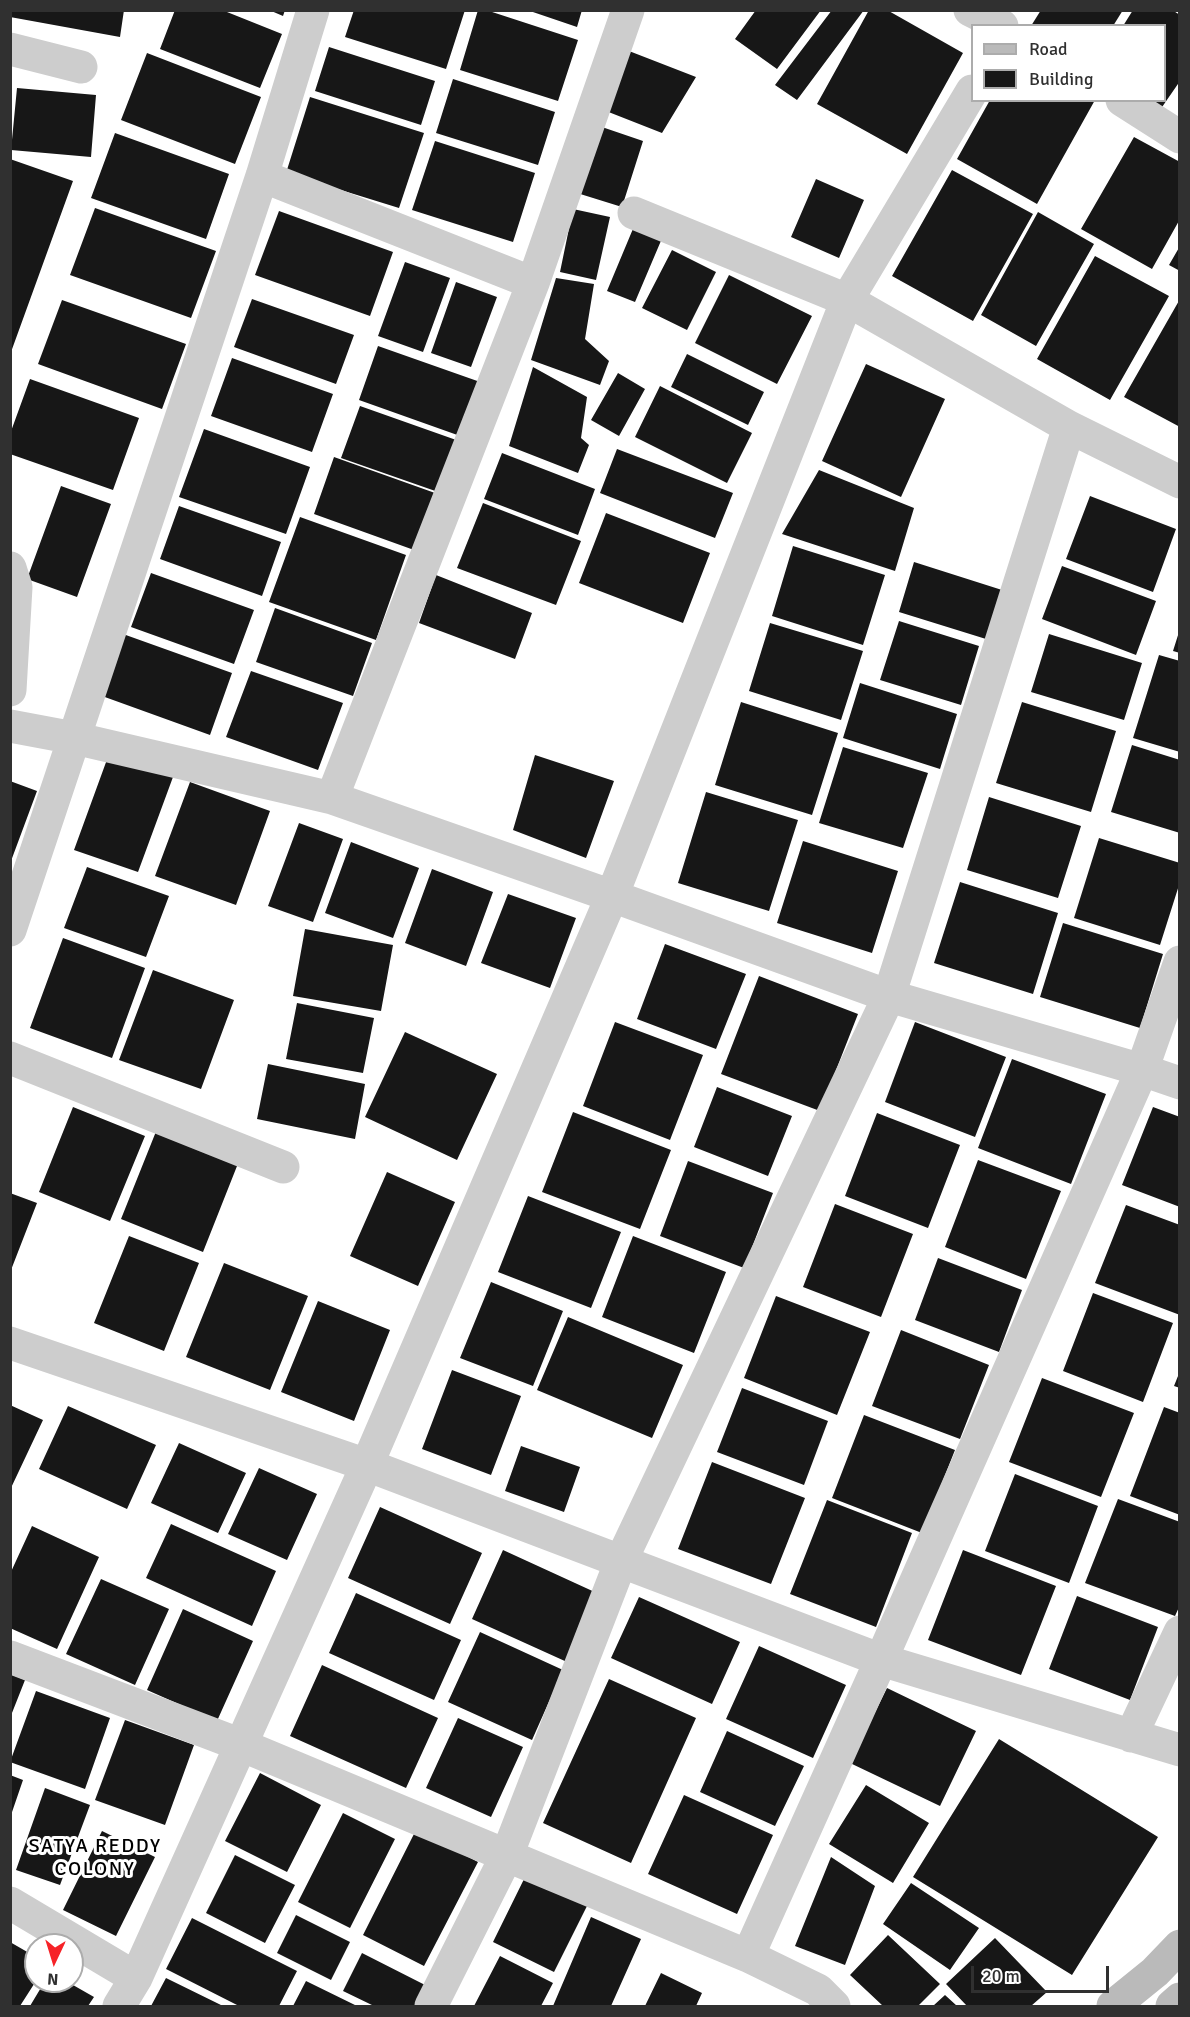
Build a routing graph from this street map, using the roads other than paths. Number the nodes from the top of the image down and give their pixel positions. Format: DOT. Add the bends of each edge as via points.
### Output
graph roads {
  1 [pos="313,10"];
  2 [pos="628,10"];
  3 [pos="970,10"];
  4 [pos="1022,10"];
  5 [pos="998,24"];
  6 [pos="1013,24"];
  7 [pos="10,49"];
  8 [pos="81,66"];
  9 [pos="971,93"];
  10 [pos="1125,102"];
  11 [pos="1179,137"];
  12 [pos="262,176"];
  13 [pos="634,213"];
  14 [pos="533,283"];
  15 [pos="847,300"];
  16 [pos="1069,427"];
  17 [pos="1179,482"];
  18 [pos="10,568"];
  19 [pos="10,690"];
  20 [pos="10,726"];
  21 [pos="74,738"];
  22 [pos="332,798"];
  23 [pos="612,896"];
  24 [pos="10,930"];
  25 [pos="1179,962"];
  26 [pos="889,996"];
  27 [pos="10,1058"];
  28 [pos="1142,1070"];
  29 [pos="1179,1083"];
  30 [pos="283,1167"];
  31 [pos="10,1343"];
  32 [pos="367,1465"];
  33 [pos="621,1561"];
  34 [pos="1179,1632"];
  35 [pos="10,1657"];
  36 [pos="881,1660"];
  37 [pos="1131,1736"];
  38 [pos="241,1745"];
  39 [pos="1179,1750"];
  40 [pos="507,1855"];
  41 [pos="10,1903"];
  42 [pos="1179,1946"];
  43 [pos="748,1956"];
  44 [pos="136,1978"];
  45 [pos="1179,2000"];
  46 [pos="119,2007"];
  47 [pos="431,2007"];
  48 [pos="834,2007"];
  49 [pos="1113,2007"];
  50 [pos="1172,2007"];
  1 -- 12 [label="street"];
  2 -- 14 [label="street"];
  3 -- 5 [label="street"];
  4 -- 6 [label="street"];
  7 -- 8 [label="street"];
  9 -- 15 [label="street"];
  10 -- 11 [label="street"];
  12 -- 14 [label="street"];
  12 -- 21 [label="street"];
  13 -- 15 [label="street"];
  14 -- 22 [label="street"];
  15 -- 16 [label="street"];
  15 -- 23 [label="street"];
  16 -- 17 [label="street"];
  16 -- 26 [label="street"];
  18 -- 19 [label="street" via="16,587"];
  20 -- 21 [label="street"];
  21 -- 22 [label="street"];
  21 -- 24 [label="street"];
  22 -- 23 [label="street"];
  23 -- 26 [label="street"];
  23 -- 32 [label="street"];
  25 -- 28 [label="street"];
  26 -- 28 [label="street"];
  26 -- 33 [label="street"];
  27 -- 30 [label="street"];
  28 -- 29 [label="street"];
  28 -- 36 [label="street"];
  31 -- 32 [label="street"];
  32 -- 33 [label="street"];
  32 -- 38 [label="street"];
  33 -- 36 [label="street"];
  33 -- 40 [label="street"];
  34 -- 37 [label="street"];
  35 -- 38 [label="street"];
  36 -- 37 [label="street"];
  36 -- 43 [label="street"];
  37 -- 39 [label="street"];
  38 -- 40 [label="street"];
  38 -- 44 [label="street"];
  40 -- 43 [label="street"];
  40 -- 47 [label="street"];
  41 -- 44 [label="street"];
  42 -- 49 [label="main road"];
  43 -- 48 [label="street" via="818,1990"];
  44 -- 46 [label="street"];
  45 -- 50 [label="main road"];
}
